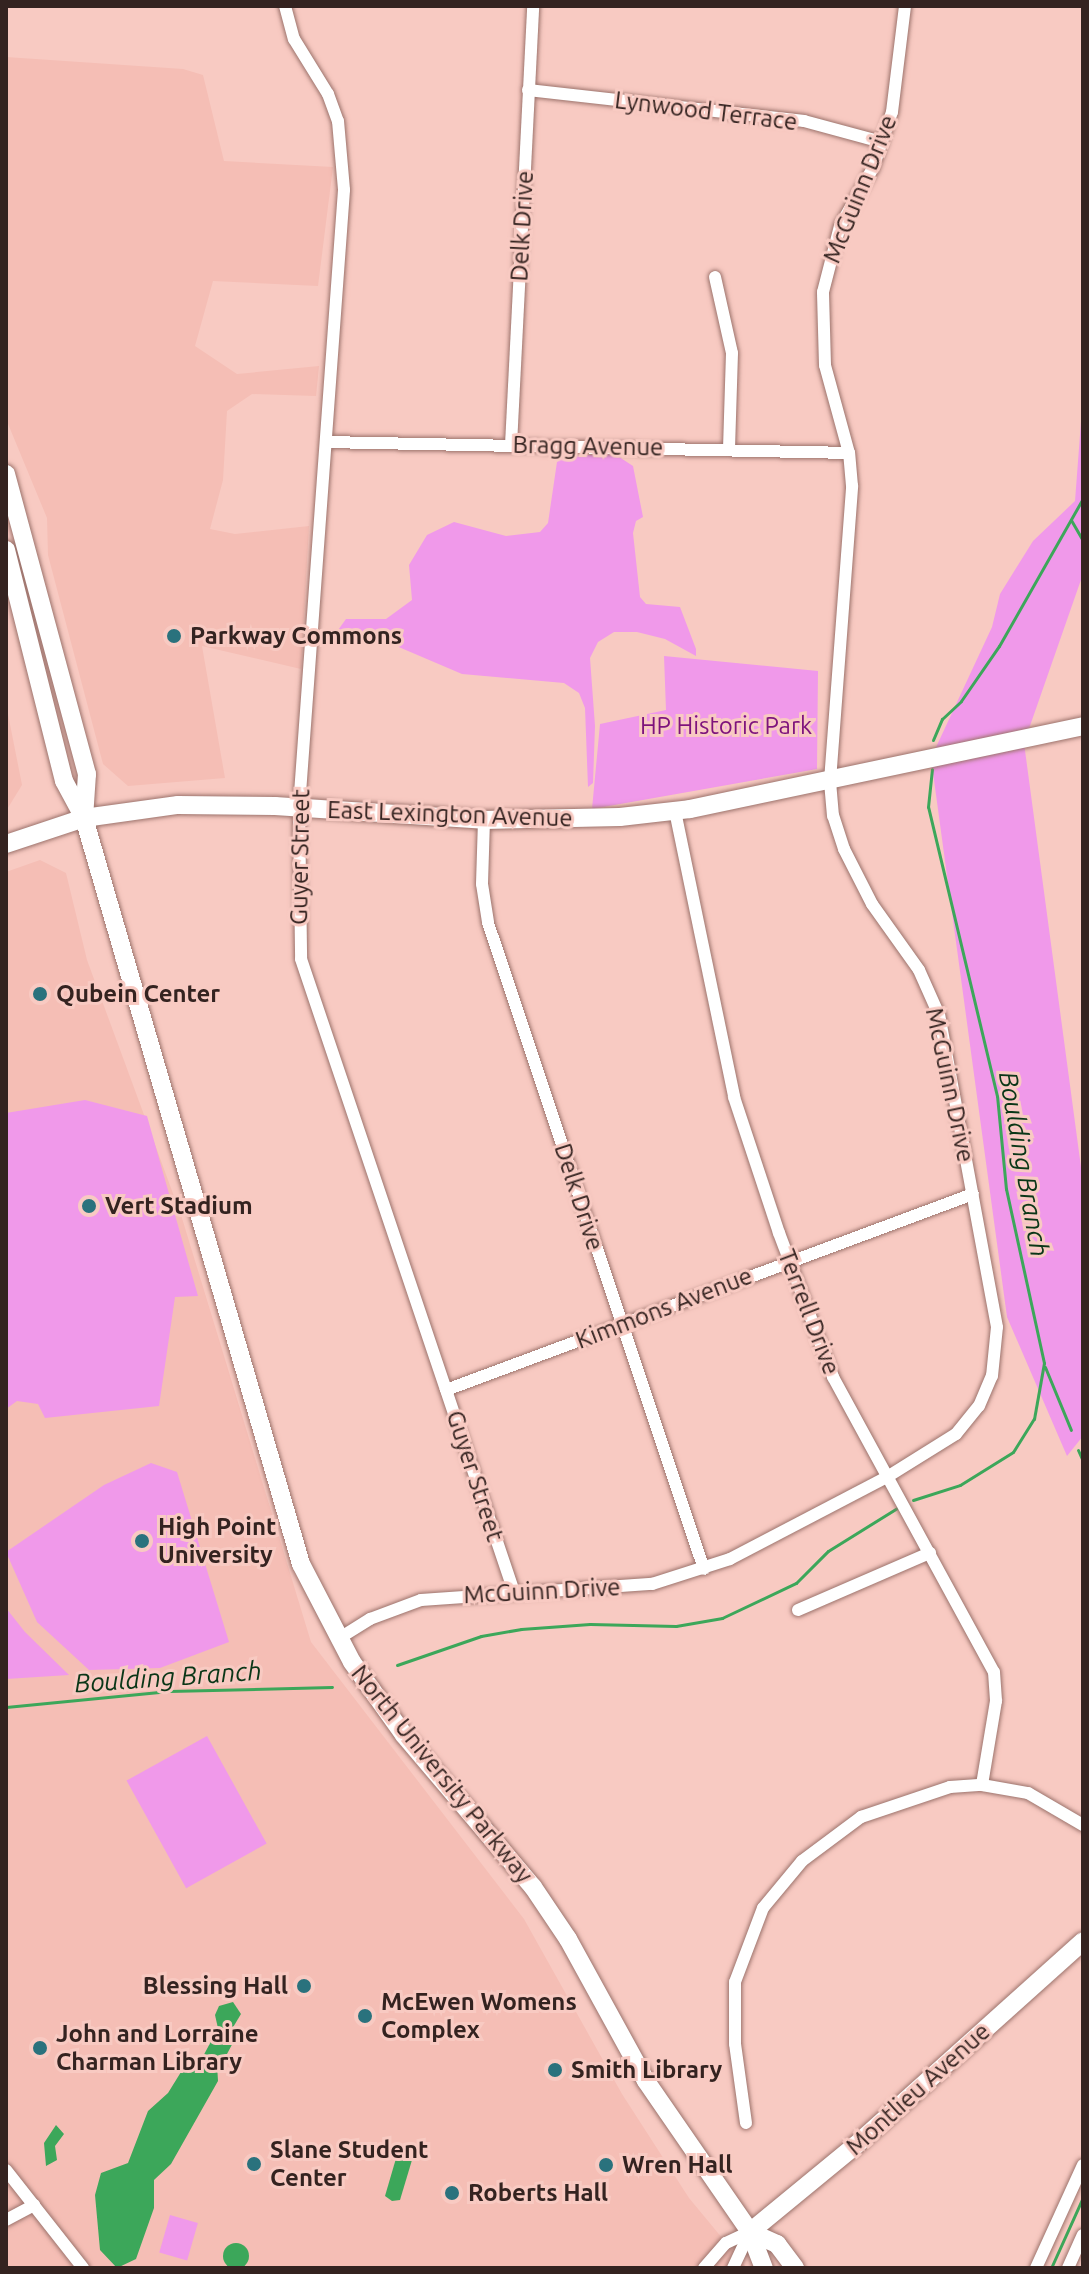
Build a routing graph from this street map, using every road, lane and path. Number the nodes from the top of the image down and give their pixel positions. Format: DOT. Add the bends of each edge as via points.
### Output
graph roads {
  1 [pos="285,6"];
  2 [pos="533,6"];
  3 [pos="905,6"];
  4 [pos="528,90"];
  5 [pos="882,142"];
  6 [pos="715,277"];
  7 [pos="326,442"];
  8 [pos="511,445"];
  9 [pos="729,449"];
  10 [pos="849,453"];
  11 [pos="6,474"];
  12 [pos="6,550"];
  13 [pos="1083,726"];
  14 [pos="830,781"];
  15 [pos="299,807"];
  16 [pos="675,811"];
  17 [pos="84,818"];
  18 [pos="484,820"];
  19 [pos="6,844"];
  20 [pos="973,1194"];
  21 [pos="789,1261"];
  22 [pos="621,1326"];
  23 [pos="446,1390"];
  24 [pos="887,1477"];
  25 [pos="930,1553"];
  26 [pos="704,1569"];
  27 [pos="514,1592"];
  28 [pos="798,1610"];
  29 [pos="338,1639"];
  30 [pos="982,1785"];
  31 [pos="1083,1825"];
  32 [pos="1083,1941"];
  33 [pos="746,2123"];
  34 [pos="1083,2165"];
  35 [pos="6,2170"];
  36 [pos="34,2205"];
  37 [pos="6,2220"];
  38 [pos="750,2232"];
  39 [pos="1083,2235"];
  40 [pos="83,2268"];
  41 [pos="704,2268"];
  42 [pos="733,2268"];
  43 [pos="764,2268"];
  44 [pos="795,2268"];
  45 [pos="1036,2268"];
  46 [pos="1068,2268"];
  1 -- 7 [label="street, Guyer Street" via="294,39 328,94 343,156"];
  2 -- 4 [label="street, Delk Drive"];
  3 -- 5 [label="street, McGuinn Drive" via="892,112"];
  4 -- 5 [label="street, Lynwood Terrace" via="804,121"];
  4 -- 8 [label="street, Delk Drive"];
  5 -- 10 [label="street, McGuinn Drive" via="840,226 823,292 825,365"];
  6 -- 9 [label="street" via="732,353"];
  7 -- 8 [label="street, Bragg Avenue"];
  7 -- 15 [label="street, Guyer Street"];
  8 -- 9 [label="street, Bragg Avenue"];
  9 -- 10 [label="street, Bragg Avenue"];
  10 -- 14 [label="street, McGuinn Drive" via="852,486"];
  11 -- 17 [label="main road, North University Parkway" via="87,774"];
  12 -- 17 [label="main road, North University Parkway" via="64,781"];
  13 -- 14 [label="main road, East Lexington Avenue"];
  14 -- 16 [label="main road, East Lexington Avenue"];
  14 -- 20 [label="street, McGuinn Drive" via="833,816 851,863 919,970 939,1015"];
  15 -- 17 [label="main road, East Lexington Avenue" via="178,805"];
  15 -- 18 [label="main road, East Lexington Avenue"];
  15 -- 23 [label="street, Guyer Street" via="301,959"];
  16 -- 18 [label="main road, East Lexington Avenue"];
  16 -- 21 [label="street, Terrell Drive" via="734,1097"];
  17 -- 19 [label="main road, East Lexington Avenue"];
  17 -- 29 [label="main road, North University Parkway" via="271,1473 301,1564"];
  18 -- 22 [label="street, Delk Drive" via="482,884 488,923"];
  20 -- 21 [label="street, Kimmons Avenue"];
  20 -- 24 [label="street, McGuinn Drive" via="997,1327 992,1376 979,1406 956,1434"];
  21 -- 22 [label="street, Kimmons Avenue"];
  21 -- 24 [label="street, Terrell Drive" via="833,1377"];
  22 -- 23 [label="street, Kimmons Avenue"];
  22 -- 26 [label="street, Delk Drive"];
  23 -- 27 [label="street, Guyer Street"];
  24 -- 25 [label="street, Terrell Drive"];
  24 -- 26 [label="street, McGuinn Drive"];
  25 -- 28 [label="street"];
  25 -- 30 [label="street, Terrell Drive" via="994,1672 996,1701"];
  26 -- 27 [label="street, McGuinn Drive" via="626,1588"];
  27 -- 29 [label="street, McGuinn Drive" via="421,1600 370,1619"];
  29 -- 38 [label="main road, North University Parkway" via="404,1735 533,1887 568,1939 646,2081"];
  30 -- 31 [label="street" via="1028,1793"];
  30 -- 33 [label="street" via="921,1793 861,1817 802,1861 763,1908 735,1982 735,2044"];
  32 -- 38 [label="main road, Montlieu Avenue" via="856,2145"];
  34 -- 45 [label="street"];
  35 -- 36 [label="street"];
  36 -- 37 [label="street"];
  36 -- 40 [label="street"];
  38 -- 41 [label="street" via="726,2243"];
  38 -- 42 [label="street"];
  38 -- 43 [label="main road, North University Parkway"];
  38 -- 44 [label="main road, North University Parkway" via="777,2244"];
  39 -- 46 [label="street"];
}
